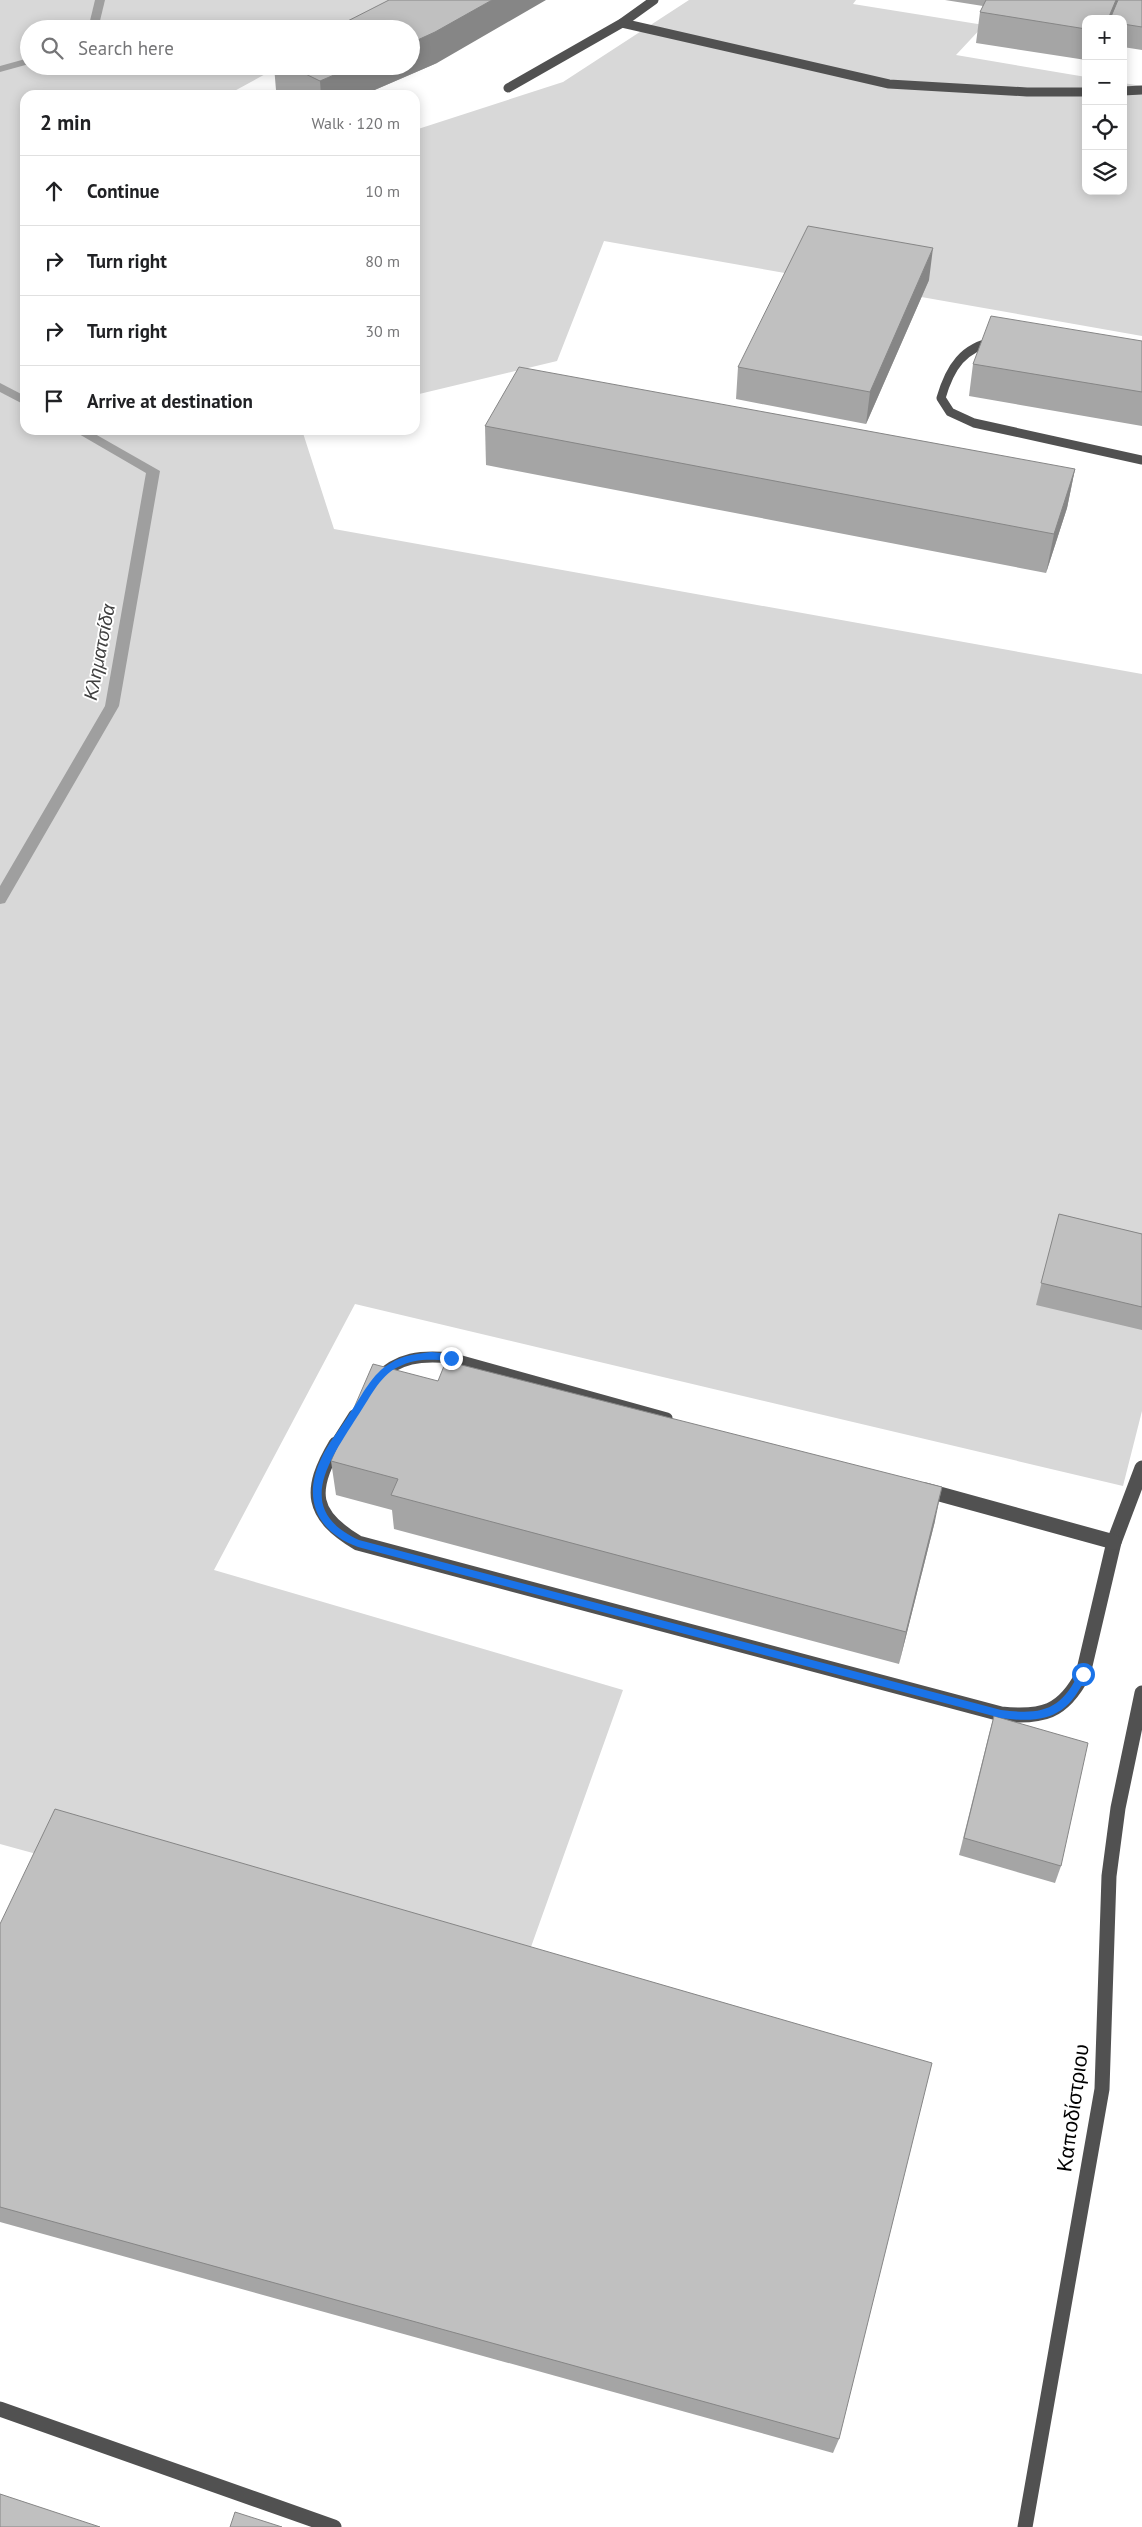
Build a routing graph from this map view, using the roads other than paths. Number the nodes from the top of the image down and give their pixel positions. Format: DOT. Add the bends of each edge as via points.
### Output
graph roads {
  1 [pos="654,0"];
  2 [pos="622,22"];
  3 [pos="508,88"];
  4 [pos="1142,90"];
  5 [pos="1127,91"];
  6 [pos="1082,92"];
  7 [pos="1005,342"];
  8 [pos="1142,460"];
  9 [pos="369,1390"];
  10 [pos="360,1406"];
  11 [pos="682,1422"];
  12 [pos="1142,1468"];
  13 [pos="912,1486"];
  14 [pos="1114,1542"];
  15 [pos="1142,1693"];
  16 [pos="0,2408"];
  17 [pos="334,2527"];
  18 [pos="1024,2527"];
  1 -- 2 [label="street"];
  2 -- 3 [label="street"];
  2 -- 6 [label="street" via="889,84 1032,93"];
  4 -- 5 [label="street"];
  7 -- 8 [label="street" via="974,345 960,357 941,398 951,413 974,424"];
  9 -- 11 [label="street" via="379,1376 394,1365 431,1355"];
  10 -- 14 [label="street" via="325,1460 317,1490 318,1506 327,1523 340,1535 367,1546 1001,1714 1023,1717 1044,1714 1062,1706 1075,1692 1083,1674"];
  12 -- 14 [label="street"];
  13 -- 14 [label="street"];
  15 -- 18 [label="street, Καποδίστριου" via="1112,1845 1105,1935 1102,2089"];
  16 -- 17 [label="street"];
}
